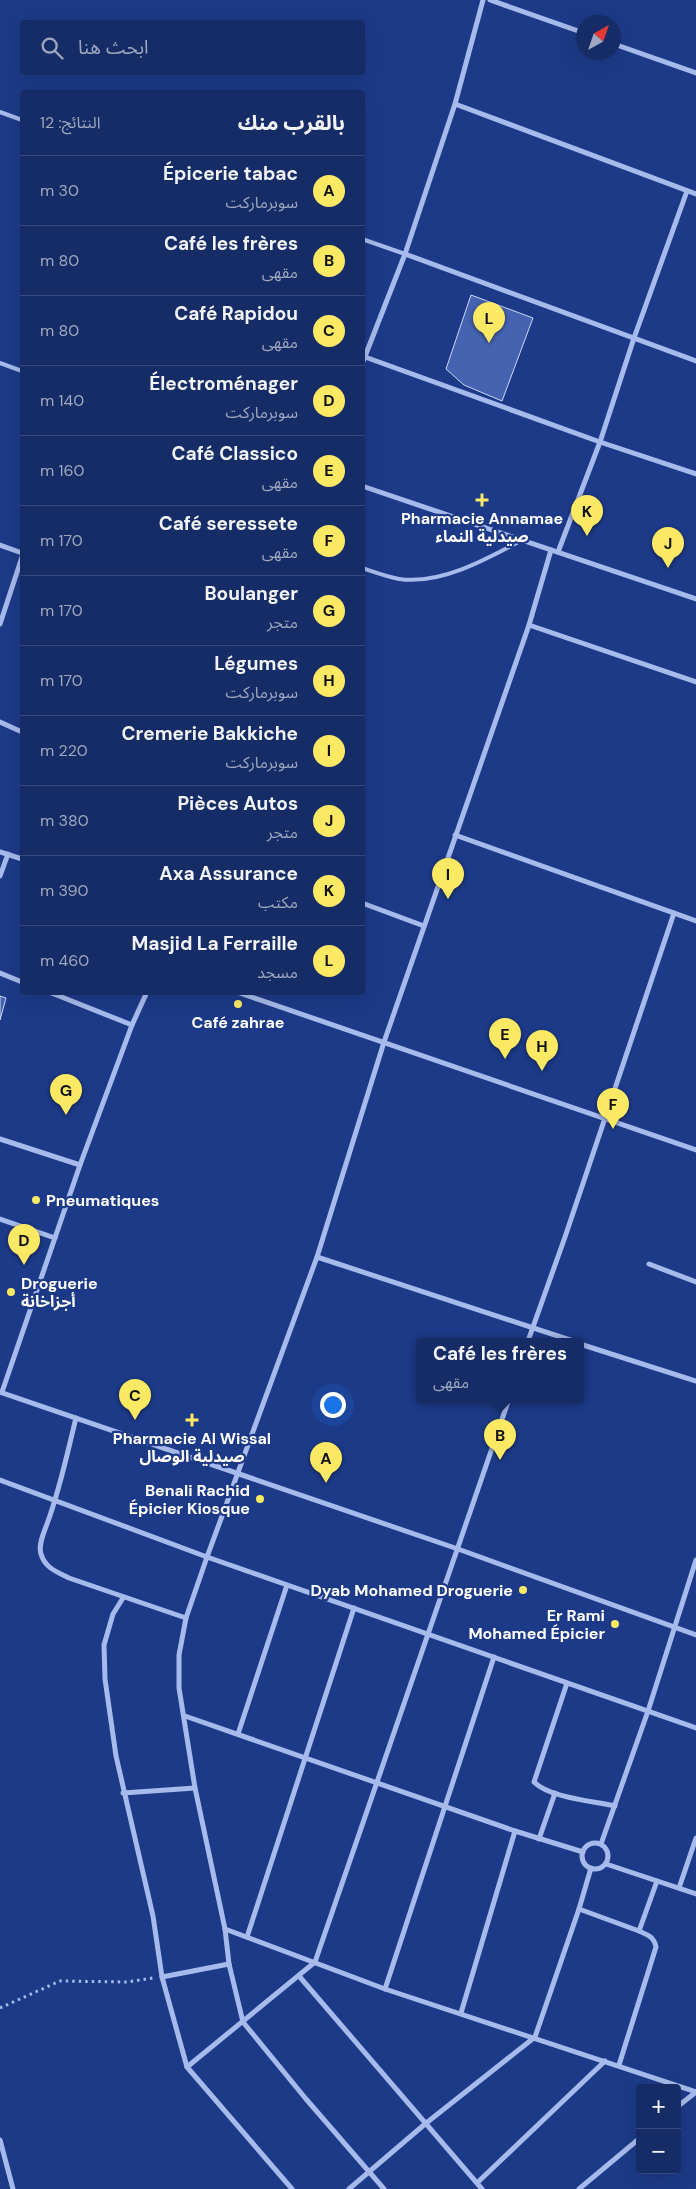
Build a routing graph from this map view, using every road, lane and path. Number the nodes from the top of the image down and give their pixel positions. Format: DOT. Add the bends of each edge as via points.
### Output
graph roads {
  1 [pos="484,0"];
  2 [pos="490,0"];
  3 [pos="576,30"];
  4 [pos="621,46"];
  5 [pos="696,73"];
  6 [pos="455,104"];
  7 [pos="0,112"];
  8 [pos="20,119"];
  9 [pos="686,191"];
  10 [pos="696,194"];
  11 [pos="365,240"];
  12 [pos="405,254"];
  13 [pos="634,338"];
  14 [pos="365,357"];
  15 [pos="696,361"];
  16 [pos="0,363"];
  17 [pos="20,370"];
  18 [pos="600,442"];
  19 [pos="696,474"];
  20 [pos="365,487"];
  21 [pos="522,540"];
  22 [pos="0,545"];
  23 [pos="551,550"];
  24 [pos="20,552"];
  25 [pos="558,552"];
  26 [pos="20,563"];
  27 [pos="365,569"];
  28 [pos="696,599"];
  29 [pos="0,624"];
  30 [pos="529,625"];
  31 [pos="696,682"];
  32 [pos="0,722"];
  33 [pos="20,731"];
  34 [pos="455,835"];
  35 [pos="0,852"];
  36 [pos="8,854"];
  37 [pos="20,858"];
  38 [pos="0,876"];
  39 [pos="365,904"];
  40 [pos="674,914"];
  41 [pos="696,921"];
  42 [pos="424,926"];
  43 [pos="0,973"];
  44 [pos="20,981"];
  45 [pos="57,995"];
  46 [pos="146,995"];
  47 [pos="246,995"];
  48 [pos="132,1025"];
  49 [pos="384,1042"];
  50 [pos="606,1118"];
  51 [pos="0,1139"];
  52 [pos="696,1150"];
  53 [pos="80,1165"];
  54 [pos="0,1219"];
  55 [pos="55,1238"];
  56 [pos="317,1257"];
  57 [pos="649,1264"];
  58 [pos="696,1282"];
  59 [pos="532,1328"];
  60 [pos="529,1338"];
  61 [pos="564,1338"];
  62 [pos="584,1345"];
  63 [pos="696,1381"];
  64 [pos="1,1392"];
  65 [pos="508,1403"];
  66 [pos="76,1418"];
  67 [pos="236,1474"];
  68 [pos="0,1480"];
  69 [pos="56,1499"];
  70 [pos="458,1549"];
  71 [pos="207,1557"];
  72 [pos="696,1560"];
  73 [pos="287,1585"];
  74 [pos="124,1598"];
  75 [pos="354,1608"];
  76 [pos="186,1618"];
  77 [pos="674,1628"];
  78 [pos="428,1634"];
  79 [pos="696,1635"];
  80 [pos="494,1657"];
  81 [pos="567,1683"];
  82 [pos="648,1711"];
  83 [pos="185,1716"];
  84 [pos="696,1728"];
  85 [pos="238,1734"];
  86 [pos="304,1758"];
  87 [pos="376,1784"];
  88 [pos="195,1788"];
  89 [pos="123,1793"];
  90 [pos="555,1793"];
  91 [pos="446,1806"];
  92 [pos="615,1806"];
  93 [pos="516,1832"];
  94 [pos="696,1838"];
  95 [pos="539,1839"];
  96 [pos="601,1844"];
  97 [pos="583,1852"];
  98 [pos="606,1864"];
  99 [pos="591,1868"];
  100 [pos="657,1881"];
  101 [pos="679,1888"];
  102 [pos="696,1894"];
  103 [pos="579,1909"];
  104 [pos="225,1929"];
  105 [pos="639,1931"];
  106 [pos="247,1937"];
  107 [pos="315,1962"];
  108 [pos="229,1964"];
  109 [pos="299,1976"];
  110 [pos="162,1977"];
  111 [pos="385,1988"];
  112 [pos="0,2008"];
  113 [pos="461,2013"];
  114 [pos="243,2022"];
  115 [pos="535,2037"];
  116 [pos="605,2061"];
  117 [pos="619,2065"];
  118 [pos="187,2067"];
  119 [pos="696,2092"];
  120 [pos="681,2105"];
  121 [pos="425,2124"];
  122 [pos="0,2140"];
  123 [pos="636,2141"];
  124 [pos="370,2172"];
  125 [pos="477,2184"];
  126 [pos="13,2189"];
  127 [pos="292,2189"];
  128 [pos="349,2189"];
  129 [pos="384,2189"];
  130 [pos="482,2189"];
  131 [pos="579,2189"];
  1 -- 6 [label="street"];
  2 -- 3 [label="street"];
  4 -- 5 [label="street"];
  6 -- 9 [label="street"];
  6 -- 12 [label="street"];
  7 -- 8 [label="lane"];
  9 -- 10 [label="street"];
  9 -- 13 [label="street"];
  11 -- 12 [label="lane"];
  12 -- 13 [label="street"];
  12 -- 14 [label="street"];
  13 -- 15 [label="street"];
  13 -- 18 [label="street"];
  14 -- 18 [label="street"];
  16 -- 17 [label="lane"];
  18 -- 19 [label="street"];
  18 -- 25 [label="street"];
  20 -- 21 [label="street"];
  21 -- 23 [label="street"];
  21 -- 27 [label="lane" via="472,566 430,577 401,579"];
  22 -- 24 [label="street"];
  23 -- 25 [label="street"];
  23 -- 30 [label="street"];
  25 -- 28 [label="street"];
  26 -- 29 [label="street"];
  30 -- 31 [label="street"];
  30 -- 34 [label="street"];
  32 -- 33 [label="street"];
  34 -- 40 [label="street"];
  34 -- 42 [label="street"];
  35 -- 36 [label="street"];
  36 -- 37 [label="street"];
  36 -- 38 [label="street"];
  39 -- 42 [label="street"];
  40 -- 41 [label="street"];
  40 -- 50 [label="street"];
  42 -- 49 [label="street"];
  43 -- 44 [label="street"];
  45 -- 48 [label="street"];
  46 -- 48 [label="street"];
  47 -- 49 [label="street"];
  48 -- 53 [label="street"];
  49 -- 50 [label="street"];
  49 -- 56 [label="street"];
  50 -- 52 [label="street"];
  50 -- 59 [label="street"];
  51 -- 53 [label="street"];
  53 -- 55 [label="street"];
  54 -- 55 [label="street"];
  55 -- 64 [label="street"];
  56 -- 59 [label="street"];
  56 -- 67 [label="street"];
  57 -- 58 [label="street"];
  59 -- 60 [label="street"];
  59 -- 61 [label="street"];
  62 -- 63 [label="street"];
  64 -- 66 [label="street"];
  65 -- 70 [label="street"];
  66 -- 67 [label="street"];
  66 -- 69 [label="street"];
  67 -- 70 [label="street"];
  67 -- 71 [label="street"];
  68 -- 69 [label="street"];
  69 -- 71 [label="street"];
  69 -- 74 [label="street" via="40,1551 44,1561 51,1569 69,1578"];
  70 -- 77 [label="street"];
  70 -- 78 [label="street"];
  71 -- 73 [label="street"];
  71 -- 76 [label="street"];
  72 -- 77 [label="street"];
  73 -- 75 [label="street"];
  73 -- 85 [label="street"];
  74 -- 76 [label="street"];
  74 -- 89 [label="street" via="113,1614 104,1645 105,1679"];
  75 -- 78 [label="street"];
  75 -- 86 [label="street"];
  76 -- 83 [label="street" via="179,1655 179,1688"];
  77 -- 79 [label="street"];
  77 -- 82 [label="street"];
  78 -- 80 [label="street"];
  78 -- 87 [label="street"];
  80 -- 81 [label="street"];
  80 -- 91 [label="street"];
  81 -- 82 [label="street"];
  81 -- 90 [label="street" via="534,1782"];
  82 -- 84 [label="street"];
  82 -- 92 [label="street"];
  83 -- 85 [label="street"];
  83 -- 88 [label="street"];
  85 -- 86 [label="street"];
  86 -- 87 [label="street"];
  86 -- 106 [label="street"];
  87 -- 91 [label="street"];
  87 -- 107 [label="street"];
  88 -- 89 [label="street"];
  88 -- 104 [label="street"];
  89 -- 110 [label="street" via="153,1916"];
  90 -- 92 [label="street"];
  90 -- 95 [label="street"];
  91 -- 93 [label="street"];
  91 -- 111 [label="street"];
  92 -- 96 [label="street"];
  93 -- 95 [label="street"];
  93 -- 113 [label="street"];
  94 -- 101 [label="street"];
  95 -- 97 [label="street"];
  96 -- 97 [label="street" via="590,1844"];
  96 -- 98 [label="street" via="608,1853"];
  97 -- 99 [label="street" via="582,1859"];
  98 -- 99 [label="street" via="599,1869"];
  98 -- 100 [label="street"];
  99 -- 103 [label="street"];
  100 -- 101 [label="street"];
  100 -- 105 [label="street"];
  101 -- 102 [label="street"];
  103 -- 105 [label="street"];
  103 -- 115 [label="street"];
  104 -- 106 [label="street"];
  104 -- 108 [label="street"];
  105 -- 117 [label="street" via="650,1935 656,1947"];
  106 -- 107 [label="street"];
  107 -- 109 [label="street"];
  107 -- 111 [label="street"];
  108 -- 110 [label="street"];
  108 -- 114 [label="street"];
  109 -- 114 [label="street"];
  109 -- 121 [label="street"];
  110 -- 112 [label="path" via="127,1982 60,1981"];
  110 -- 118 [label="street"];
  111 -- 113 [label="street"];
  113 -- 115 [label="street"];
  114 -- 118 [label="street"];
  114 -- 124 [label="street"];
  115 -- 116 [label="street"];
  115 -- 121 [label="street"];
  116 -- 117 [label="street"];
  116 -- 125 [label="street"];
  117 -- 119 [label="street"];
  118 -- 127 [label="street"];
  119 -- 120 [label="street"];
  121 -- 124 [label="street"];
  121 -- 125 [label="street"];
  122 -- 126 [label="street"];
  123 -- 131 [label="street"];
  124 -- 128 [label="street"];
  124 -- 129 [label="street"];
  125 -- 130 [label="street"];
}
